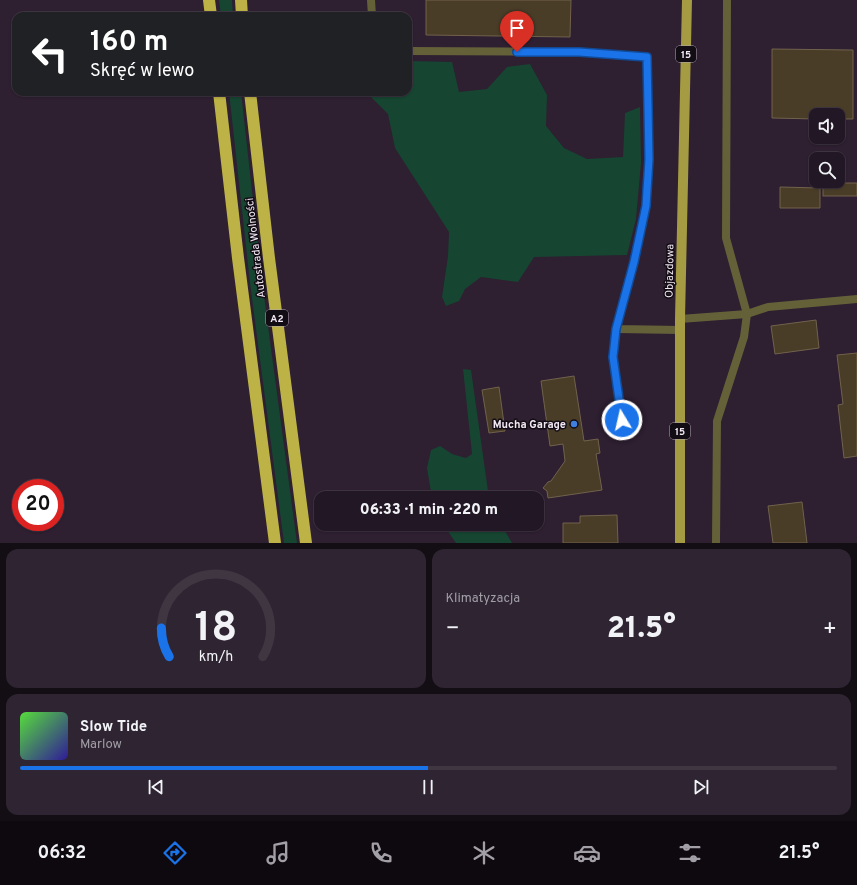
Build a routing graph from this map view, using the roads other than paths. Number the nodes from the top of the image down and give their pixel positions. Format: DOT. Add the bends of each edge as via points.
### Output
graph roads {
  1 [pos="209,0"];
  2 [pos="241,0"];
  3 [pos="371,0"];
  4 [pos="687,0"];
  5 [pos="727,0"];
  6 [pos="210,12"];
  7 [pos="242,12"];
  8 [pos="372,12"];
  9 [pos="412,51"];
  10 [pos="219,96"];
  11 [pos="250,96"];
  12 [pos="857,299"];
  13 [pos="747,314"];
  14 [pos="680,319"];
  15 [pos="616,329"];
  16 [pos="681,330"];
  17 [pos="622,420"];
  18 [pos="275,543"];
  19 [pos="306,543"];
  20 [pos="680,543"];
  21 [pos="716,543"];
  1 -- 6 [label="highway"];
  2 -- 7 [label="highway"];
  3 -- 8 [label="lane"];
  4 -- 14 [label="main road, Objazdowa / 15"];
  5 -- 13 [label="lane" via="726,238"];
  9 -- 15 [label="lane" via="579,52 647,57 649,159 646,206"];
  10 -- 18 [label="highway, Autostrada Wolności"];
  11 -- 19 [label="highway, Autostrada Wolności / A2"];
  12 -- 13 [label="lane" via="768,307"];
  13 -- 14 [label="lane"];
  13 -- 21 [label="lane" via="744,338 717,422"];
  14 -- 16 [label="main road, Objazdowa / 15"];
  15 -- 16 [label="lane"];
  15 -- 17 [label="lane" via="613,357"];
  16 -- 20 [label="main road, Objazdowa / 15"];
}
